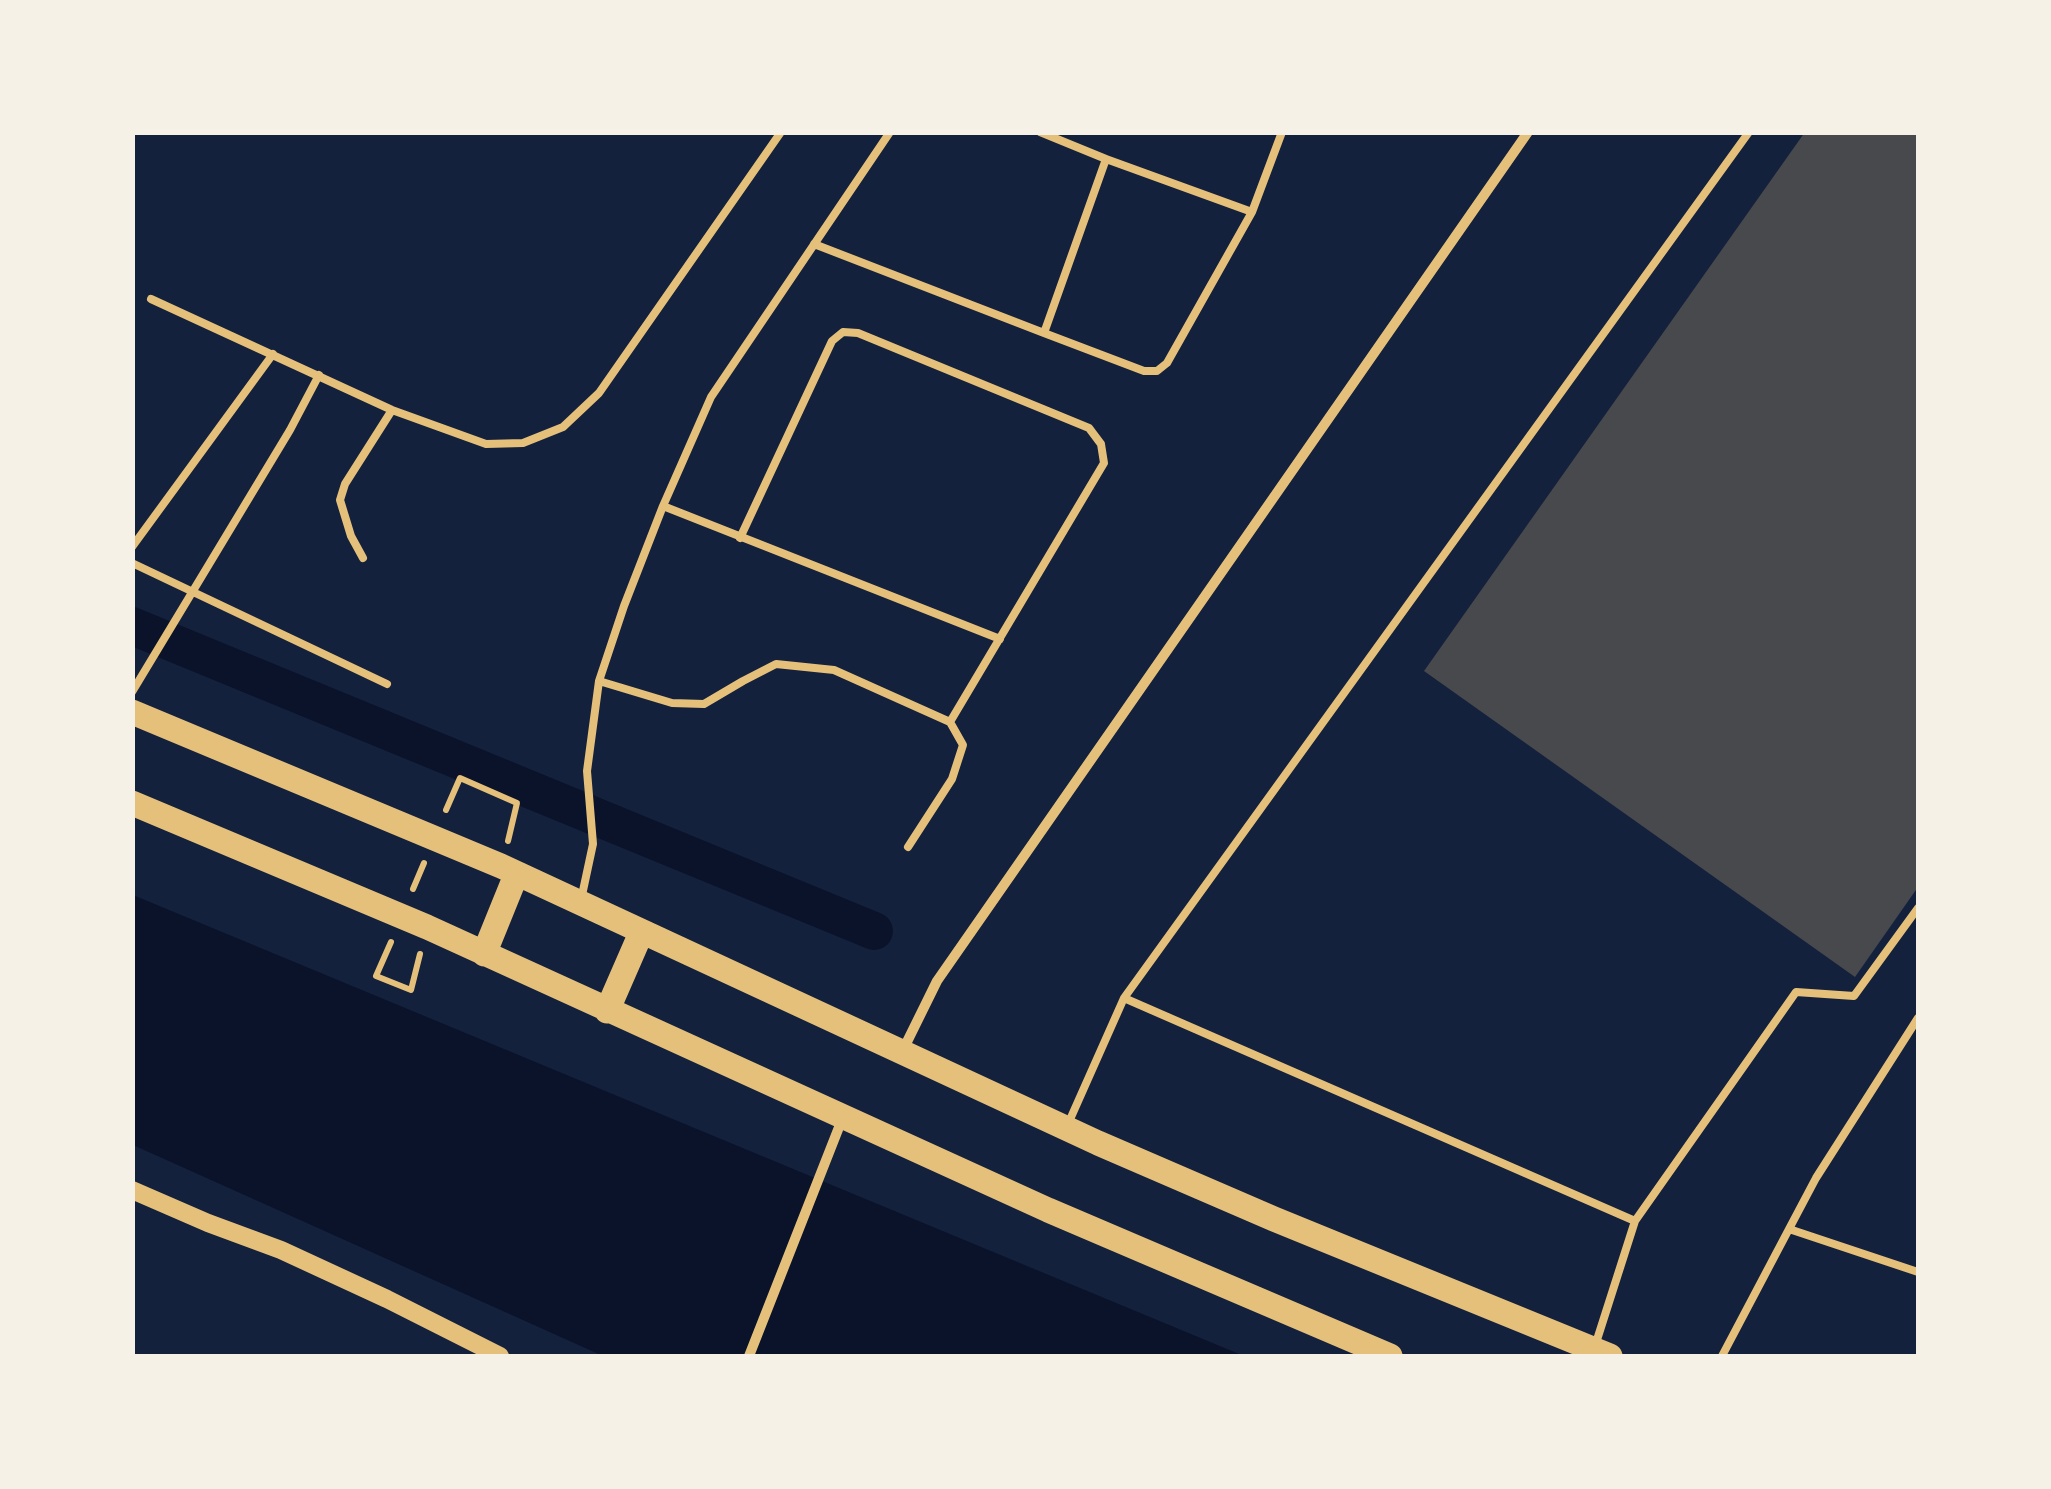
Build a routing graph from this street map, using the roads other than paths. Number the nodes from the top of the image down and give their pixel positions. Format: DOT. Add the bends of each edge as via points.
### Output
graph roads {
  1 [pos="782,132"];
  2 [pos="890,132"];
  3 [pos="1040,132"];
  4 [pos="1282,132"];
  5 [pos="1528,132"];
  6 [pos="1749,132"];
  7 [pos="1106,160"];
  8 [pos="1252,212"];
  9 [pos="814,244"];
  10 [pos="151,299"];
  11 [pos="1044,333"];
  12 [pos="273,354"];
  13 [pos="319,375"];
  14 [pos="392,410"];
  15 [pos="663,506"];
  16 [pos="740,538"];
  17 [pos="132,547"];
  18 [pos="363,558"];
  19 [pos="132,562"];
  20 [pos="190,596"];
  21 [pos="1000,639"];
  22 [pos="599,681"];
  23 [pos="388,684"];
  24 [pos="132,692"];
  25 [pos="132,712"];
  26 [pos="950,722"];
  27 [pos="132,803"];
  28 [pos="908,847"];
  29 [pos="509,871"];
  30 [pos="580,904"];
  31 [pos="1918,908"];
  32 [pos="641,933"];
  33 [pos="484,954"];
  34 [pos="1124,998"];
  35 [pos="607,1011"];
  36 [pos="1918,1018"];
  37 [pos="902,1053"];
  38 [pos="843,1117"];
  39 [pos="1066,1128"];
  40 [pos="132,1190"];
  41 [pos="1635,1221"];
  42 [pos="1789,1229"];
  43 [pos="1918,1272"];
  44 [pos="1602,1353"];
  45 [pos="500,1356"];
  46 [pos="749,1356"];
  47 [pos="1390,1356"];
  48 [pos="1722,1356"];
  1 -- 14 [label="lane" via="600,393 563,427 523,443 486,444"];
  2 -- 9 [label="lane"];
  3 -- 7 [label="lane"];
  4 -- 8 [label="lane"];
  5 -- 37 [label="street" via="937,981"];
  6 -- 34 [label="lane"];
  7 -- 8 [label="lane"];
  7 -- 11 [label="lane"];
  8 -- 11 [label="lane" via="1157,371"];
  9 -- 11 [label="lane"];
  9 -- 15 [label="lane" via="711,398"];
  10 -- 12 [label="lane"];
  12 -- 13 [label="lane"];
  12 -- 17 [label="lane"];
  13 -- 14 [label="lane"];
  13 -- 20 [label="lane"];
  14 -- 18 [label="lane" via="340,500"];
  15 -- 16 [label="lane"];
  15 -- 22 [label="lane"];
  16 -- 21 [label="lane"];
  16 -- 21 [label="lane" via="832,341 842,332 858,333 1088,428 1101,444 1104,463"];
  19 -- 20 [label="lane"];
  20 -- 23 [label="lane"];
  20 -- 24 [label="lane"];
  21 -- 26 [label="lane"];
  22 -- 26 [label="lane" via="672,703 704,704 776,664 834,670"];
  22 -- 30 [label="lane" via="587,771 593,844"];
  25 -- 29 [label="main road"];
  26 -- 28 [label="lane" via="963,744 952,779"];
  27 -- 33 [label="main road"];
  29 -- 30 [label="main road"];
  29 -- 33 [label="main road"];
  30 -- 32 [label="main road"];
  31 -- 41 [label="lane" via="1854,996 1796,992"];
  32 -- 35 [label="main road"];
  32 -- 37 [label="main road"];
  33 -- 35 [label="main road"];
  34 -- 39 [label="lane"];
  34 -- 41 [label="lane"];
  35 -- 38 [label="main road"];
  36 -- 42 [label="lane"];
  37 -- 39 [label="main road"];
  38 -- 46 [label="street"];
  38 -- 47 [label="main road"];
  39 -- 44 [label="main road"];
  40 -- 45 [label="street" via="282,1250"];
  41 -- 44 [label="lane"];
  42 -- 43 [label="lane"];
  42 -- 48 [label="lane"];
}
